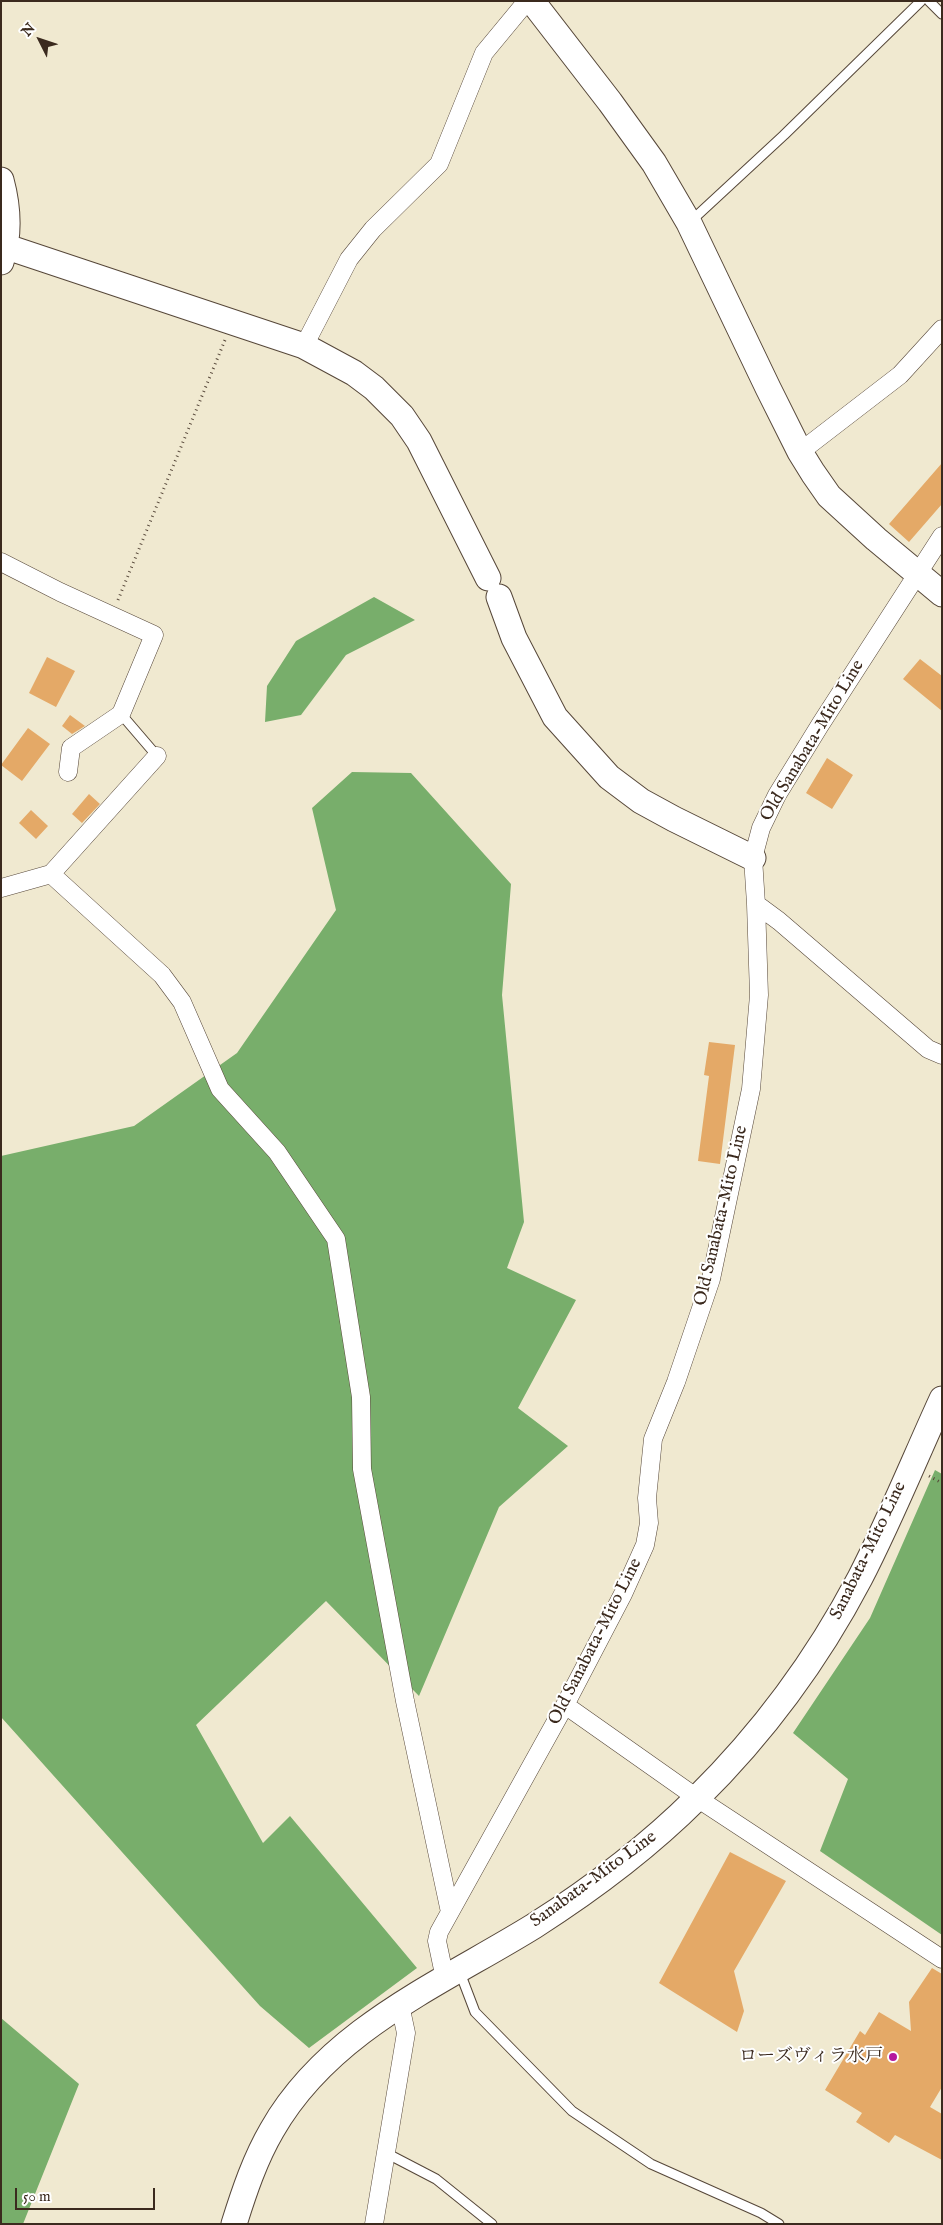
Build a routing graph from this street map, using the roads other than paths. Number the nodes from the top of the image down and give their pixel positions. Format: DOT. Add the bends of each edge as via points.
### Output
graph roads {
  1 [pos="527,1"];
  2 [pos="532,1"];
  3 [pos="922,1"];
  4 [pos="929,1"];
  5 [pos="942,14"];
  6 [pos="1,180"];
  7 [pos="689,223"];
  8 [pos="4,254"];
  9 [pos="942,330"];
  10 [pos="304,346"];
  11 [pos="800,452"];
  12 [pos="942,536"];
  13 [pos="1,562"];
  14 [pos="918,574"];
  15 [pos="942,594"];
  16 [pos="121,714"];
  17 [pos="157,756"];
  18 [pos="68,772"];
  19 [pos="753,858"];
  20 [pos="51,874"];
  21 [pos="1,888"];
  22 [pos="756,904"];
  23 [pos="942,1055"];
  24 [pos="942,1399"];
  25 [pos="565,1705"];
  26 [pos="697,1798"];
  27 [pos="450,1912"];
  28 [pos="942,1959"];
  29 [pos="452,1974"];
  30 [pos="400,2005"];
  31 [pos="386,2153"];
  32 [pos="234,2224"];
  33 [pos="374,2224"];
  34 [pos="492,2224"];
  35 [pos="779,2224"];
  1 -- 10 [label="street" via="484,54 439,164 373,229 349,259"];
  2 -- 7 [label="street" via="654,163"];
  3 -- 7 [label="lane"];
  4 -- 5 [label="lane"];
  6 -- 8 [label="street" via="7,202"];
  7 -- 11 [label="street"];
  8 -- 10 [label="street"];
  9 -- 11 [label="street" via="900,376"];
  10 -- 19 [label="street" via="374,388 402,416 419,441 555,717 609,777 641,801"];
  11 -- 14 [label="street" via="829,496"];
  12 -- 14 [label="street, Old Sanabata-Mito Line"];
  13 -- 16 [label="street" via="154,635"];
  14 -- 15 [label="street"];
  14 -- 19 [label="street, Old Sanabata-Mito Line" via="777,795 761,828"];
  16 -- 17 [label="lane"];
  16 -- 18 [label="street" via="71,748"];
  17 -- 20 [label="street"];
  19 -- 22 [label="street, Old Sanabata-Mito Line"];
  20 -- 21 [label="street"];
  20 -- 27 [label="street" via="162,975 182,1002 220,1089 277,1152 336,1239 362,1397 362,1469 405,1701"];
  22 -- 23 [label="street" via="928,1049"];
  22 -- 25 [label="street, Old Sanabata-Mito Line" via="759,994 751,1089 711,1279 653,1439 645,1545"];
  24 -- 26 [label="street, Sanabata-Mito Line" via="860,1576 836,1620 771,1715"];
  25 -- 26 [label="street"];
  25 -- 27 [label="street, Old Sanabata-Mito Line"];
  26 -- 28 [label="street"];
  26 -- 29 [label="street, Sanabata-Mito Line" via="622,1864 582,1893"];
  27 -- 29 [label="street, Old Sanabata-Mito Line" via="437,1941"];
  29 -- 30 [label="street, Sanabata-Mito Line"];
  29 -- 35 [label="lane" via="475,2012 572,2111 652,2164"];
  30 -- 31 [label="street" via="406,2033"];
  30 -- 32 [label="street, Sanabata-Mito Line" via="353,2037 326,2061 285,2109 260,2153"];
  31 -- 33 [label="street"];
  31 -- 34 [label="lane" via="436,2179"];
}
